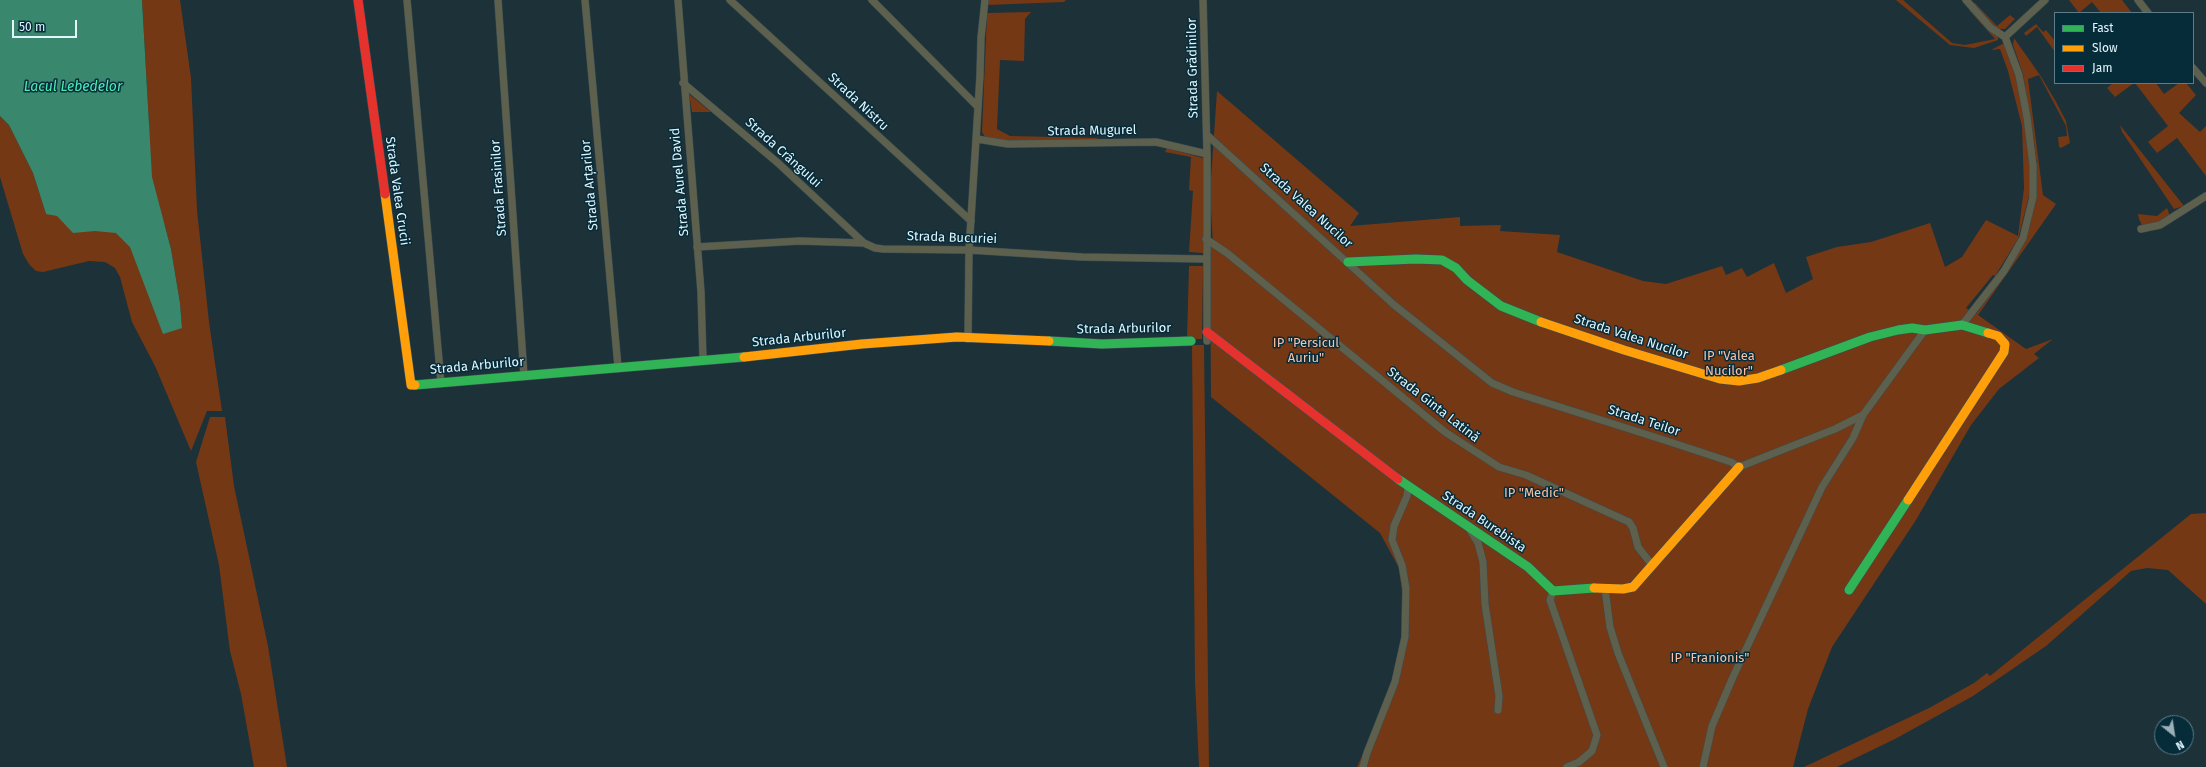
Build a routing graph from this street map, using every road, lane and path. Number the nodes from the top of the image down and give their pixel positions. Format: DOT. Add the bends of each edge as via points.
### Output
graph roads {
  1 [pos="358,0"];
  2 [pos="407,0"];
  3 [pos="498,0"];
  4 [pos="585,0"];
  5 [pos="678,0"];
  6 [pos="730,0"];
  7 [pos="872,0"];
  8 [pos="985,0"];
  9 [pos="1203,0"];
  10 [pos="1966,0"];
  11 [pos="2045,0"];
  12 [pos="2138,0"];
  13 [pos="2147,12"];
  14 [pos="2005,36"];
  15 [pos="2194,69"];
  16 [pos="683,83"];
  17 [pos="2206,83"];
  18 [pos="978,107"];
  19 [pos="1207,135"];
  20 [pos="977,139"];
  21 [pos="1207,154"];
  22 [pos="2206,196"];
  23 [pos="971,221"];
  24 [pos="2141,229"];
  25 [pos="1206,239"];
  26 [pos="864,243"];
  27 [pos="697,247"];
  28 [pos="969,250"];
  29 [pos="1206,259"];
  30 [pos="1348,262"];
  31 [pos="1962,325"];
  32 [pos="1925,330"];
  33 [pos="1207,336"];
  34 [pos="968,339"];
  35 [pos="1191,341"];
  36 [pos="703,361"];
  37 [pos="618,367"];
  38 [pos="524,375"];
  39 [pos="441,383"];
  40 [pos="411,385"];
  41 [pos="1863,415"];
  42 [pos="1739,467"];
  43 [pos="1408,487"];
  44 [pos="1467,526"];
  45 [pos="1491,542"];
  46 [pos="1480,551"];
  47 [pos="1652,565"];
  48 [pos="1605,588"];
  49 [pos="1849,590"];
  50 [pos="1553,591"];
  51 [pos="1498,710"];
  52 [pos="1363,767"];
  53 [pos="1568,767"];
  54 [pos="1664,767"];
  55 [pos="1703,767"];
  1 -- 40 [label="street, Strada Valea Crucii"];
  2 -- 39 [label="street"];
  3 -- 38 [label="street, Strada Frasinilor"];
  4 -- 37 [label="street, Strada Arțarilor"];
  5 -- 16 [label="street, Strada Aurel David"];
  6 -- 23 [label="street, Strada Nistru"];
  7 -- 18 [label="street"];
  8 -- 18 [label="street"];
  9 -- 19 [label="street, Strada Grădinilor"];
  10 -- 14 [label="street" via="1991,28"];
  11 -- 14 [label="street"];
  12 -- 13 [label="street"];
  14 -- 31 [label="street" via="2019,76 2027,117 2033,165 2033,197 2023,238 2004,271"];
  15 -- 17 [label="street"];
  16 -- 26 [label="street, Strada Crângului" via="778,163"];
  16 -- 27 [label="street, Strada Aurel David"];
  18 -- 20 [label="street"];
  19 -- 21 [label="street, Strada Grădinilor"];
  19 -- 30 [label="street, Strada Valea Nucilor"];
  20 -- 21 [label="street, Strada Mugurel" via="1008,144 1156,142"];
  20 -- 23 [label="street"];
  21 -- 25 [label="street, Strada Grădinilor"];
  22 -- 24 [label="street" via="2160,225"];
  23 -- 28 [label="street"];
  25 -- 29 [label="street, Strada Grădinilor"];
  25 -- 47 [label="street, Strada Ginta Latină" via="1227,253 1451,437 1499,467 1526,475 1628,522 1633,528 1638,547"];
  26 -- 27 [label="street, Strada Bucuriei" via="800,241"];
  26 -- 28 [label="street, Strada Bucuriei" via="884,249"];
  27 -- 36 [label="street, Strada Aurel David"];
  28 -- 29 [label="street, Strada Bucuriei" via="1082,257"];
  28 -- 34 [label="street"];
  29 -- 33 [label="street, Strada Grădinilor"];
  30 -- 32 [label="street, Strada Valea Nucilor" via="1442,260 1453,266 1501,306 1521,315 1624,350 1733,381 1758,378 1870,337 1912,328"];
  30 -- 42 [label="street, Strada Teilor" via="1422,328 1500,388 1731,462"];
  31 -- 32 [label="street, Strada Valea Nucilor"];
  31 -- 49 [label="street" via="1998,336 2005,344 2004,352"];
  32 -- 41 [label="street"];
  33 -- 43 [label="street, Strada Burebista" via="1243,358"];
  34 -- 35 [label="street, Strada Arburilor" via="1102,344"];
  34 -- 36 [label="street, Strada Arburilor" via="957,337 862,344"];
  36 -- 37 [label="street, Strada Arburilor"];
  37 -- 38 [label="street, Strada Arburilor"];
  38 -- 39 [label="street, Strada Arburilor"];
  39 -- 40 [label="street, Strada Arburilor"];
  41 -- 42 [label="street" via="1850,423"];
  41 -- 55 [label="street" via="1853,438 1822,488 1733,677 1712,726"];
  42 -- 47 [label="street"];
  43 -- 44 [label="street, Strada Burebista"];
  43 -- 52 [label="street" via="1407,496 1394,526 1392,540 1402,565 1406,588 1404,644 1395,682"];
  44 -- 45 [label="street, Strada Burebista"];
  44 -- 46 [label="street" via="1475,537"];
  45 -- 46 [label="street"];
  45 -- 50 [label="street, Strada Burebista" via="1528,567"];
  46 -- 51 [label="street" via="1499,696"];
  47 -- 48 [label="street" via="1633,587"];
  48 -- 50 [label="street"];
  48 -- 54 [label="street" via="1610,627 1618,653"];
  50 -- 53 [label="street" via="1550,600 1597,735 1592,751"];
}
